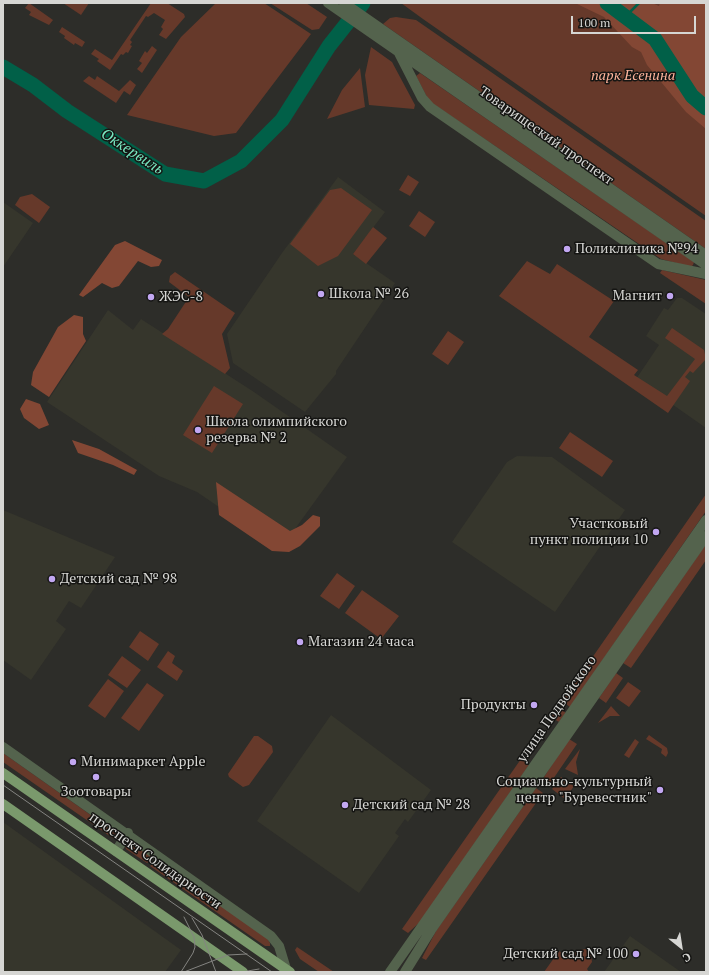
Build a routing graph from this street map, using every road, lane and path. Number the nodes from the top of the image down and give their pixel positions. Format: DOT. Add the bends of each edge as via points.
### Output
graph roads {
  1 [pos="328,3"];
  2 [pos="341,6"];
  3 [pos="371,28"];
  4 [pos="398,51"];
  5 [pos="706,255"];
  6 [pos="706,265"];
  7 [pos="706,274"];
  8 [pos="706,520"];
  9 [pos="706,536"];
  10 [pos="3,747"];
  11 [pos="3,773"];
  12 [pos="3,804"];
  13 [pos="128,834"];
  14 [pos="116,851"];
  15 [pos="288,971"];
  16 [pos="243,972"];
  17 [pos="390,972"];
  18 [pos="405,972"];
  1 -- 2 [label="street"];
  2 -- 3 [label="street"];
  3 -- 4 [label="street, Товарищеский проспект"];
  3 -- 5 [label="street, Товарищеский проспект"];
  4 -- 6 [label="street, Товарищеский проспект"];
  4 -- 7 [label="street" via="422,98 430,107 658,264"];
  8 -- 17 [label="street, улица Подвойского"];
  9 -- 18 [label="street, улица Подвойского" via="431,930"];
  10 -- 13 [label="street"];
  11 -- 14 [label="main road, проспект Солидарности"];
  12 -- 16 [label="main road"];
  13 -- 14 [label="street"];
  13 -- 15 [label="street" via="271,936 279,946"];
  14 -- 15 [label="main road, проспект Солидарности"];
}
